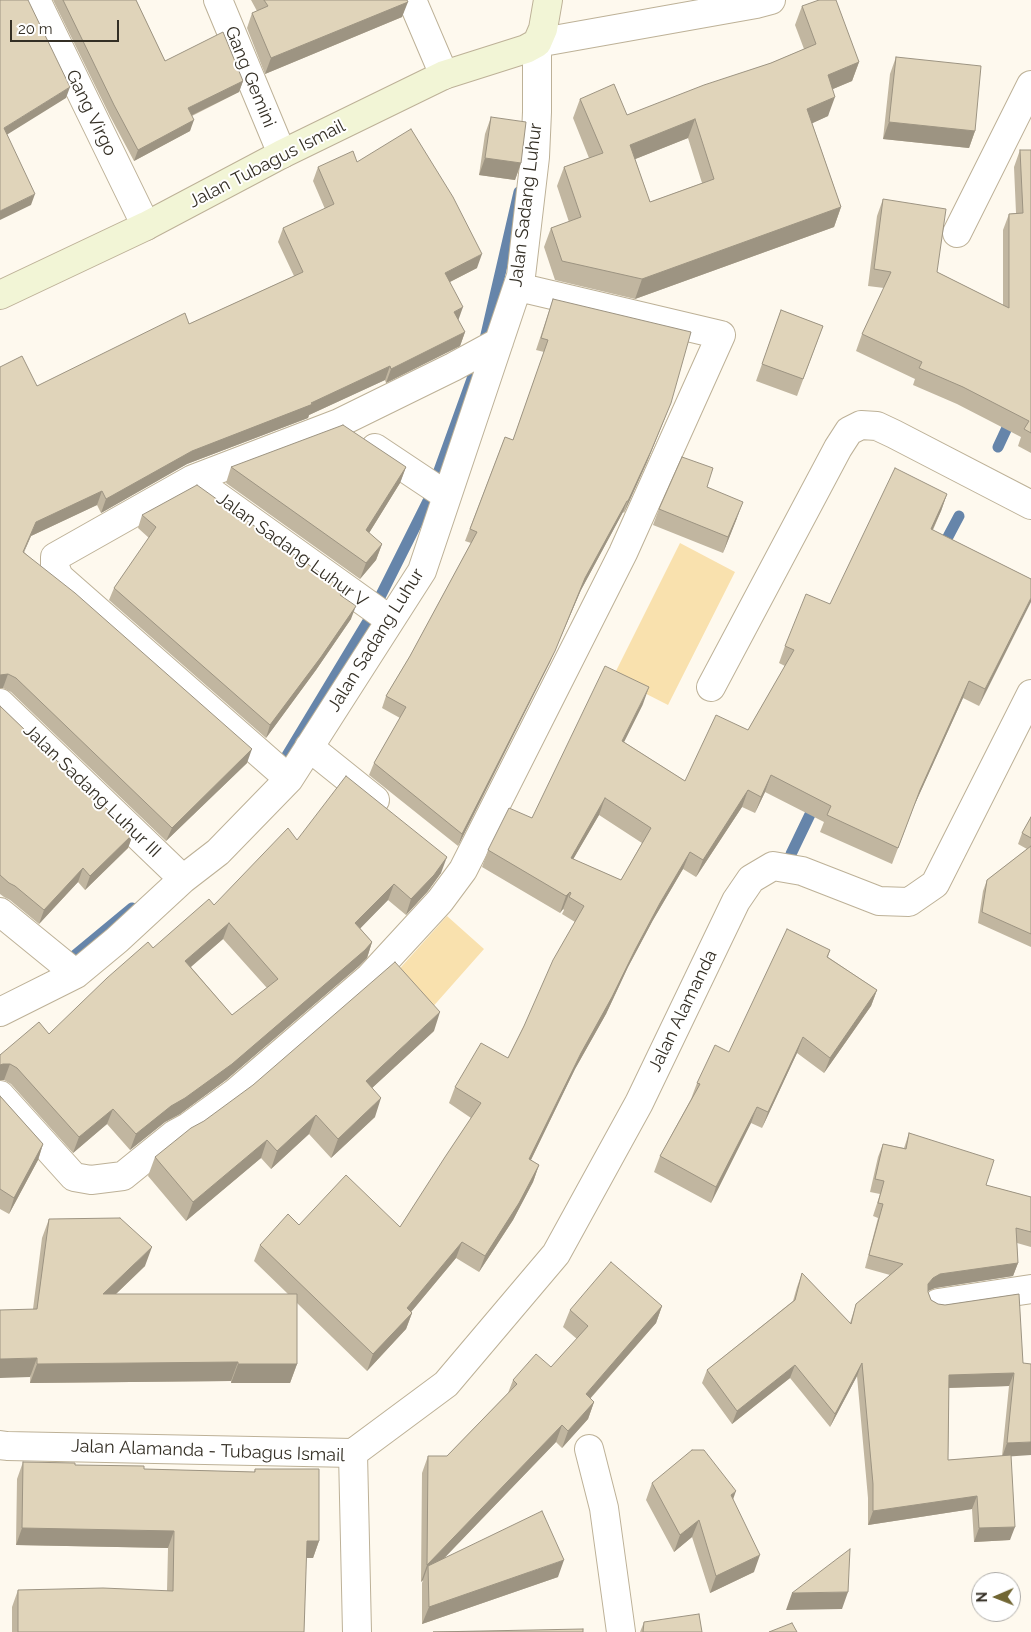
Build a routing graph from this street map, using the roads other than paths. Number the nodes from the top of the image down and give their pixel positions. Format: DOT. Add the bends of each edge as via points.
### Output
graph roads {
  1 [pos="36,0"];
  2 [pos="218,0"];
  3 [pos="412,0"];
  4 [pos="548,0"];
  5 [pos="761,1"];
  6 [pos="538,43"];
  7 [pos="444,75"];
  8 [pos="1031,85"];
  9 [pos="282,154"];
  10 [pos="146,226"];
  11 [pos="958,234"];
  12 [pos="518,287"];
  13 [pos="0,295"];
  14 [pos="500,342"];
  15 [pos="339,423"];
  16 [pos="193,479"];
  17 [pos="447,496"];
  18 [pos="1031,505"];
  19 [pos="390,620"];
  20 [pos="711,687"];
  21 [pos="1031,694"];
  22 [pos="0,703"];
  23 [pos="309,747"];
  24 [pos="290,779"];
  25 [pos="393,815"];
  26 [pos="183,878"];
  27 [pos="0,912"];
  28 [pos="76,974"];
  29 [pos="0,1012"];
  30 [pos="0,1095"];
  31 [pos="1031,1289"];
  32 [pos="938,1303"];
  33 [pos="589,1449"];
  34 [pos="2,1450"];
  35 [pos="353,1453"];
  36 [pos="357,1632"];
  37 [pos="621,1632"];
  1 -- 10 [label="street, Gang Virgo"];
  2 -- 9 [label="street, Gang Gemini"];
  3 -- 7 [label="street"];
  4 -- 6 [label="main road"];
  5 -- 6 [label="street"];
  6 -- 7 [label="main road, Jalan Tubagus Ismail"];
  6 -- 12 [label="street, Jalan Sadang Luhur" via="535,157"];
  7 -- 9 [label="main road, Jalan Tubagus Ismail"];
  8 -- 11 [label="street"];
  9 -- 10 [label="main road, Jalan Tubagus Ismail"];
  10 -- 13 [label="main road, Jalan Tubagus Ismail"];
  12 -- 14 [label="street, Jalan Sadang Luhur"];
  12 -- 30 [label="street" via="721,335 623,553 455,864 440,901 370,977 236,1092 175,1134 123,1176 91,1180 74,1177"];
  14 -- 15 [label="street"];
  14 -- 17 [label="street, Jalan Sadang Luhur"];
  15 -- 16 [label="street"];
  15 -- 17 [label="street"];
  16 -- 19 [label="street, Jalan Sadang Luhur V"];
  16 -- 24 [label="street" via="55,557 55,567 59,577"];
  17 -- 19 [label="street, Jalan Sadang Luhur" via="422,571"];
  18 -- 20 [label="street" via="877,426 861,425 849,431"];
  19 -- 23 [label="street, Jalan Sadang Luhur"];
  21 -- 35 [label="street, Jalan Alamanda" via="935,884 909,902 879,901 802,871 773,866 751,879 736,901 639,1103 556,1254 446,1384"];
  22 -- 26 [label="street, Jalan Sadang Luhur III"];
  23 -- 24 [label="street, Jalan Sadang Luhur"];
  23 -- 25 [label="street"];
  24 -- 26 [label="street, Jalan Sadang Luhur" via="218,852"];
  26 -- 28 [label="street, Jalan Sadang Luhur"];
  27 -- 28 [label="street"];
  28 -- 29 [label="street, Jalan Sadang Luhur"];
  31 -- 32 [label="street"];
  33 -- 37 [label="street" via="604,1508"];
  34 -- 35 [label="street, Jalan Alamanda - Tubagus Ismail"];
  35 -- 36 [label="street, Jalan Alamanda - Tubagus Ismail"];
}
